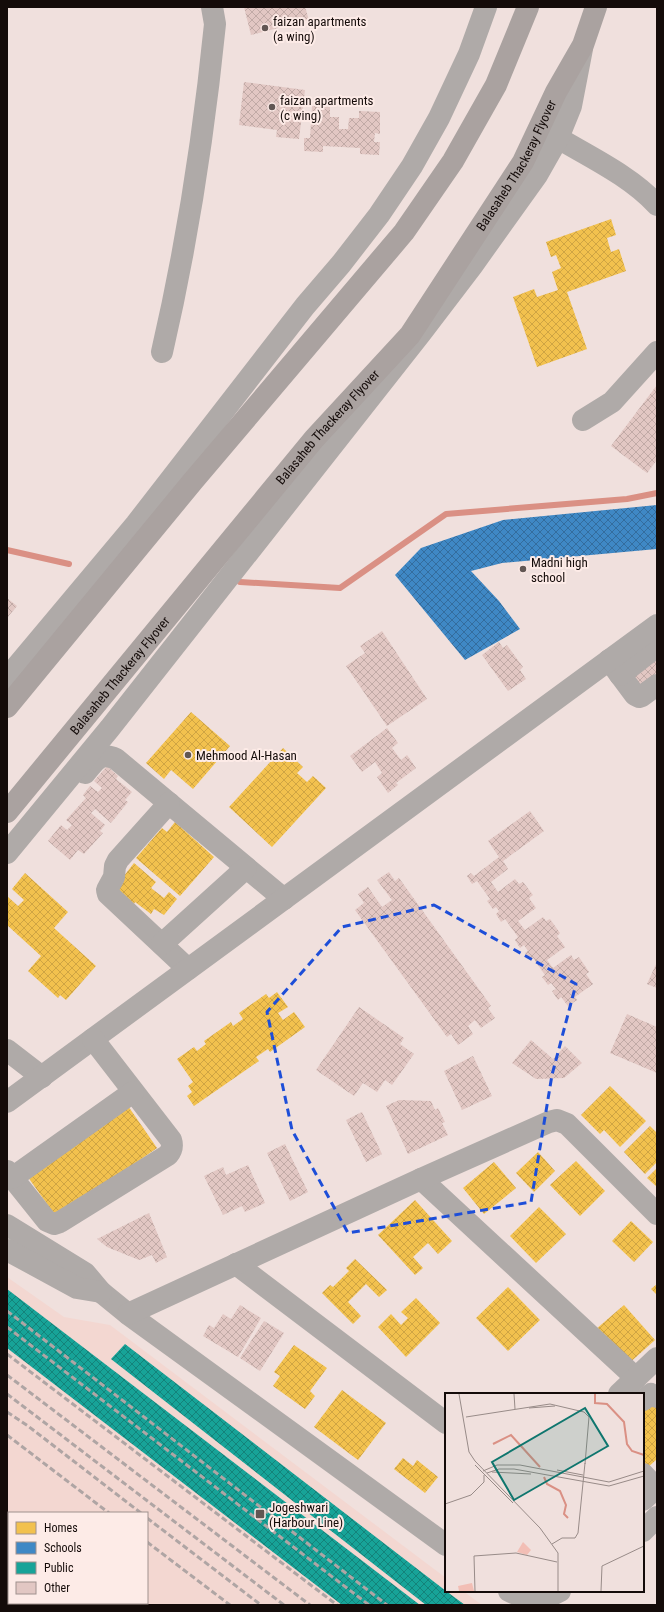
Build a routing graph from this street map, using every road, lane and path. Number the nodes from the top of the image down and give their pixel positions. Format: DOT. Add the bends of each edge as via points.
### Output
graph roads {
  1 [pos="212,7"];
  2 [pos="486,7"];
  3 [pos="528,7"];
  4 [pos="596,7"];
  5 [pos="583,45"];
  6 [pos="558,138"];
  7 [pos="657,205"];
  8 [pos="162,352"];
  9 [pos="657,352"];
  10 [pos="583,420"];
  11 [pos="657,625"];
  12 [pos="657,646"];
  13 [pos="615,667"];
  14 [pos="7,678"];
  15 [pos="657,685"];
  16 [pos="7,706"];
  17 [pos="169,803"];
  18 [pos="7,812"];
  19 [pos="37,834"];
  20 [pos="7,853"];
  21 [pos="246,868"];
  22 [pos="284,899"];
  23 [pos="162,944"];
  24 [pos="188,969"];
  25 [pos="93,1039"];
  26 [pos="7,1050"];
  27 [pos="42,1077"];
  28 [pos="134,1092"];
  29 [pos="7,1102"];
  30 [pos="9,1174"];
  31 [pos="421,1179"];
  32 [pos="657,1214"];
  33 [pos="7,1225"];
  34 [pos="7,1250"];
  35 [pos="236,1264"];
  36 [pos="101,1292"];
  37 [pos="128,1314"];
  38 [pos="657,1358"];
  39 [pos="636,1378"];
  40 [pos="620,1393"];
  41 [pos="657,1397"];
  42 [pos="644,1399"];
  43 [pos="445,1422"];
  44 [pos="657,1517"];
  45 [pos="644,1530"];
  46 [pos="445,1544"];
  47 [pos="512,1592"];
  48 [pos="558,1592"];
  1 -- 8 [label="street" via="215,24 198,164"];
  2 -- 14 [label="street" via="469,54 439,118 412,166 379,215 136,524"];
  3 -- 16 [label="main road" via="496,85 453,161 404,232"];
  4 -- 5 [label="main road, Balasaheb Thackeray Flyover"];
  5 -- 6 [label="street" via="571,106"];
  5 -- 18 [label="main road, Balasaheb Thackeray Flyover" via="556,92 523,162 410,335 314,439"];
  6 -- 7 [label="street" via="624,178"];
  6 -- 20 [label="street" via="537,175 421,333 115,722"];
  9 -- 10 [label="street" via="612,402"];
  11 -- 13 [label="street"];
  12 -- 13 [label="street"];
  13 -- 15 [label="street" via="638,697"];
  13 -- 22 [label="street"];
  17 -- 19 [label="street" via="116,759 102,756"];
  17 -- 21 [label="street"];
  17 -- 23 [label="street" via="118,860 114,877 107,890 108,894"];
  21 -- 22 [label="street"];
  21 -- 23 [label="street"];
  22 -- 24 [label="street"];
  23 -- 24 [label="street"];
  24 -- 25 [label="street"];
  25 -- 27 [label="street"];
  25 -- 28 [label="street"];
  26 -- 27 [label="street"];
  27 -- 29 [label="street"];
  28 -- 30 [label="street"];
  28 -- 30 [label="street" via="171,1140 173,1145 168,1155 54,1224 47,1221"];
  31 -- 32 [label="street" via="557,1120 568,1124"];
  31 -- 35 [label="street"];
  31 -- 39 [label="street"];
  33 -- 36 [label="street" via="86,1273"];
  34 -- 36 [label="street" via="77,1288"];
  35 -- 37 [label="street"];
  35 -- 43 [label="street"];
  36 -- 37 [label="street"];
  37 -- 46 [label="street"];
  38 -- 39 [label="street"];
  39 -- 40 [label="street"];
  41 -- 42 [label="street" via="651,1394"];
  44 -- 45 [label="street"];
  47 -- 48 [label="street" via="521,1596 544,1598"];
}
